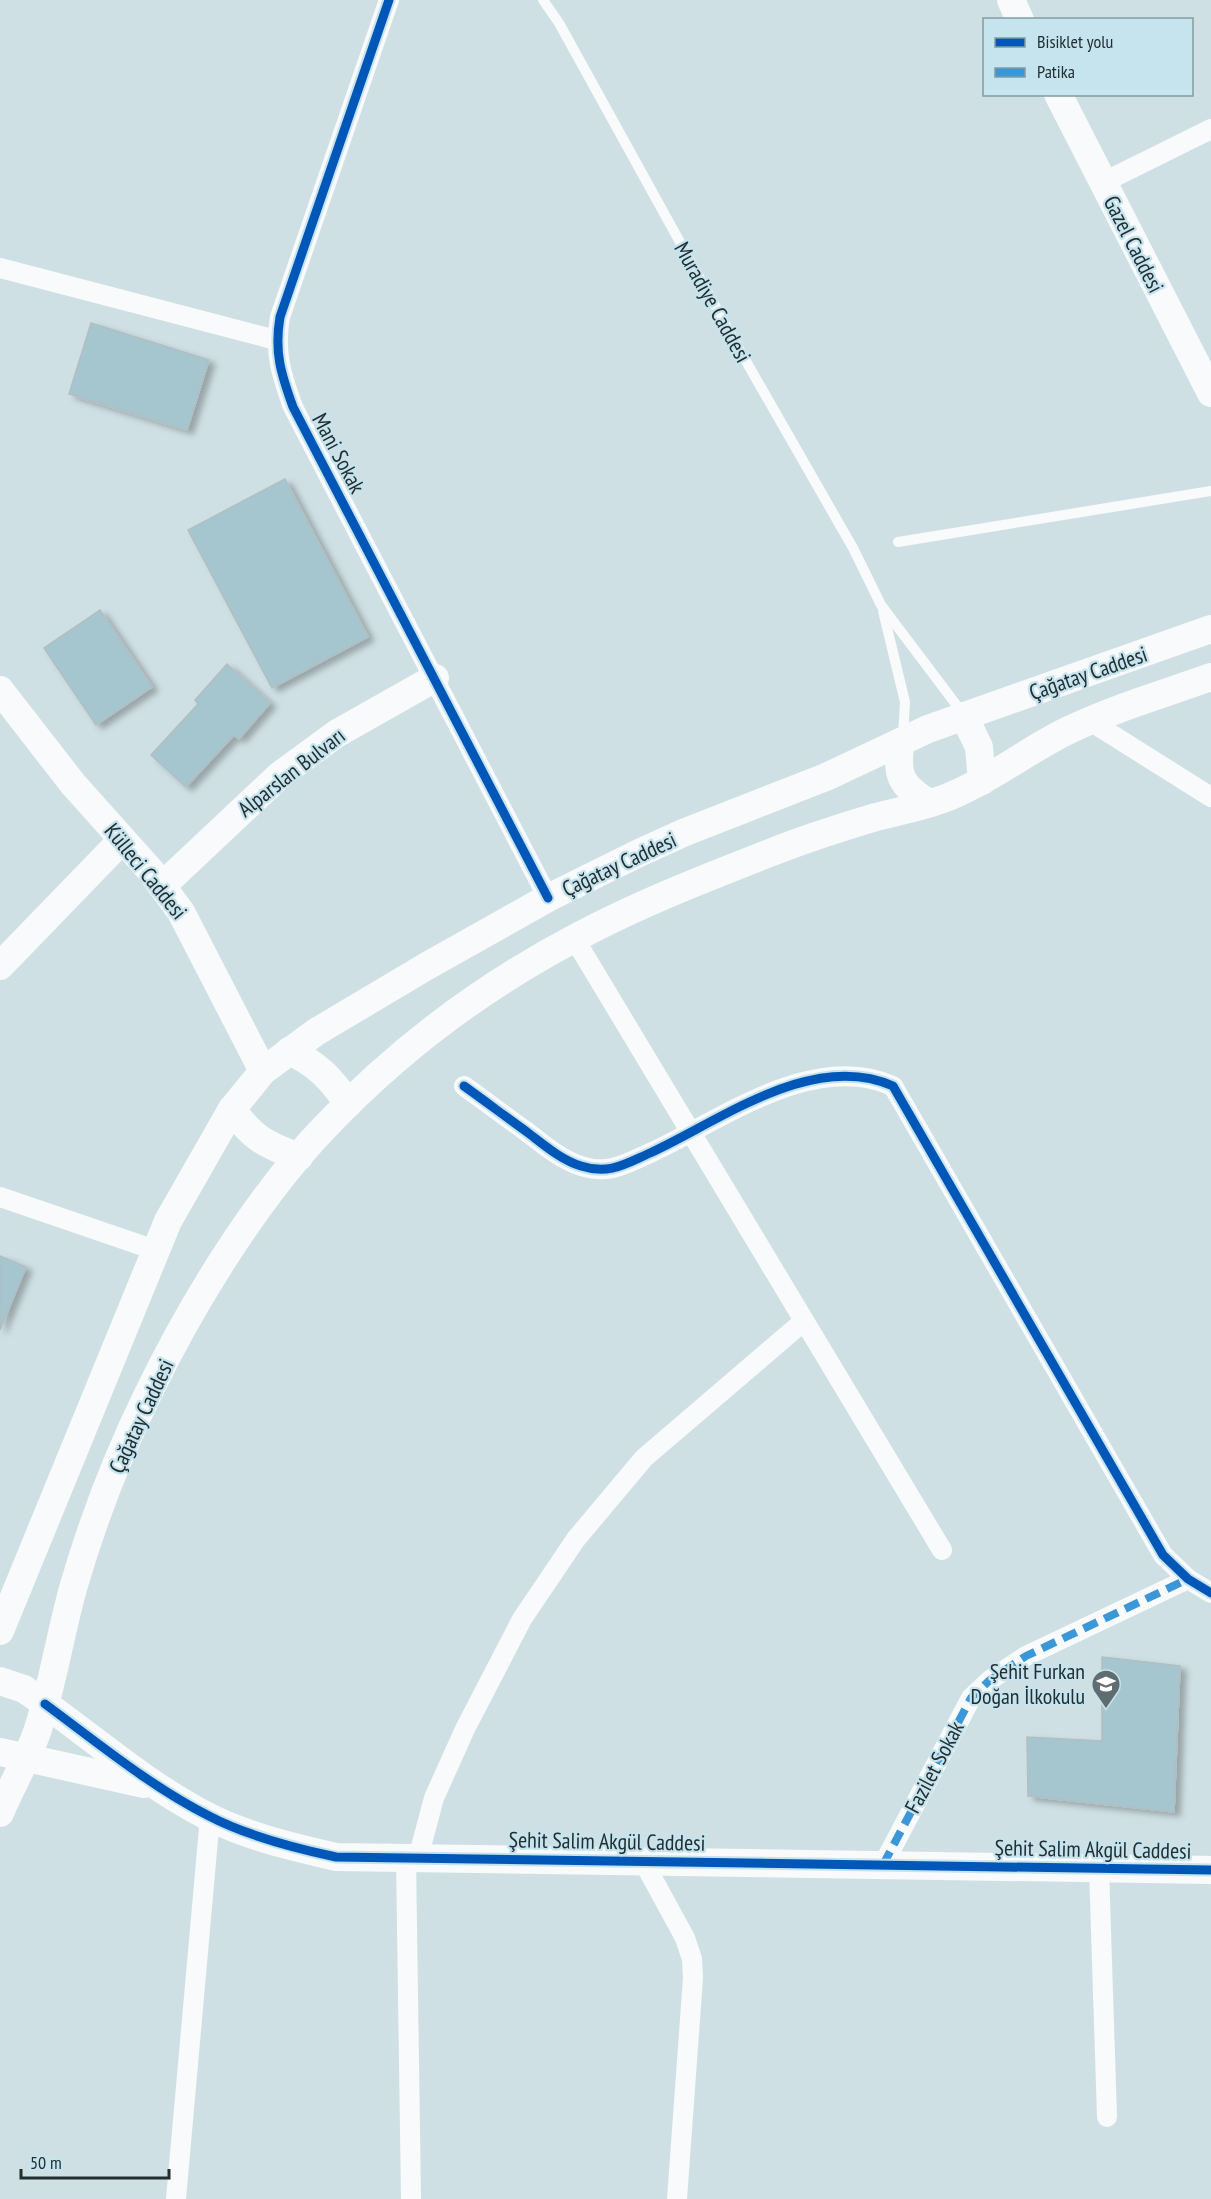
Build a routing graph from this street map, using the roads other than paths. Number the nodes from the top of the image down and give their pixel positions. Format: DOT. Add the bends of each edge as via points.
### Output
graph roads {
  1 [pos="389,0"];
  2 [pos="543,0"];
  3 [pos="1011,0"];
  4 [pos="1019,18"];
  5 [pos="1059,96"];
  6 [pos="1211,129"];
  7 [pos="1102,183"];
  8 [pos="0,268"];
  9 [pos="276,339"];
  10 [pos="1211,393"];
  11 [pos="1211,491"];
  12 [pos="898,542"];
  13 [pos="881,605"];
  14 [pos="1211,629"];
  15 [pos="1211,676"];
  16 [pos="435,678"];
  17 [pos="0,690"];
  18 [pos="964,716"];
  19 [pos="1090,721"];
  20 [pos="901,742"];
  21 [pos="982,780"];
  22 [pos="1211,797"];
  23 [pos="929,803"];
  24 [pos="122,840"];
  25 [pos="162,886"];
  26 [pos="548,898"];
  27 [pos="574,938"];
  28 [pos="0,966"];
  29 [pos="289,1051"];
  30 [pos="263,1071"];
  31 [pos="464,1086"];
  32 [pos="348,1104"];
  33 [pos="232,1109"];
  34 [pos="691,1132"];
  35 [pos="299,1157"];
  36 [pos="0,1197"];
  37 [pos="155,1250"];
  38 [pos="804,1321"];
  39 [pos="942,1550"];
  40 [pos="1188,1579"];
  41 [pos="1211,1593"];
  42 [pos="0,1631"];
  43 [pos="0,1681"];
  44 [pos="45,1704"];
  45 [pos="13,1755"];
  46 [pos="161,1788"];
  47 [pos="0,1813"];
  48 [pos="210,1817"];
  49 [pos="412,1858"];
  50 [pos="643,1861"];
  51 [pos="883,1865"];
  52 [pos="1099,1869"];
  53 [pos="1211,1870"];
  54 [pos="1107,2117"];
  55 [pos="176,2199"];
  56 [pos="411,2199"];
  57 [pos="677,2199"];
  1 -- 9 [label="street, Mani Sokak" via="287,293"];
  2 -- 13 [label="lane, Muradiye Caddesi" via="853,548"];
  3 -- 4 [label="main road"];
  5 -- 7 [label="main road, Gazel Caddesi"];
  6 -- 7 [label="street"];
  7 -- 10 [label="main road, Gazel Caddesi"];
  8 -- 9 [label="street"];
  9 -- 16 [label="street, Mani Sokak" via="281,375 293,407"];
  11 -- 12 [label="lane"];
  13 -- 18 [label="lane, Muradiye Caddesi"];
  13 -- 20 [label="lane, Muradiye Caddesi" via="905,702"];
  14 -- 18 [label="main road, Çağatay Caddesi"];
  15 -- 19 [label="main road, Çağatay Caddesi"];
  16 -- 25 [label="main road, Alparslan Bulvarı" via="336,734 288,768"];
  16 -- 26 [label="street, Mani Sokak"];
  17 -- 24 [label="main road, Külleci Caddesi"];
  18 -- 20 [label="main road, Çağatay Caddesi"];
  18 -- 21 [label="main road" via="979,747"];
  19 -- 21 [label="main road, Çağatay Caddesi"];
  19 -- 22 [label="street"];
  20 -- 23 [label="main road" via="898,764 902,780"];
  20 -- 26 [label="main road, Çağatay Caddesi" via="826,777 683,833"];
  21 -- 23 [label="main road, Çağatay Caddesi"];
  23 -- 27 [label="main road, Çağatay Caddesi" via="773,852 655,899"];
  24 -- 25 [label="main road, Külleci Caddesi"];
  24 -- 28 [label="main road"];
  25 -- 30 [label="main road, Külleci Caddesi" via="195,937"];
  26 -- 29 [label="main road, Çağatay Caddesi"];
  27 -- 32 [label="main road, Çağatay Caddesi" via="468,1004 416,1043"];
  27 -- 34 [label="street"];
  29 -- 30 [label="main road, Çağatay Caddesi"];
  29 -- 32 [label="main road" via="322,1070"];
  30 -- 33 [label="main road, Çağatay Caddesi"];
  31 -- 34 [label="street" via="550,1149 580,1166 610,1170"];
  32 -- 35 [label="main road, Çağatay Caddesi"];
  33 -- 35 [label="main road" via="256,1137"];
  33 -- 37 [label="main road, Çağatay Caddesi"];
  34 -- 38 [label="street"];
  34 -- 40 [label="street" via="789,1086 856,1076 892,1086 1163,1555"];
  35 -- 44 [label="main road, Çağatay Caddesi" via="228,1253 148,1394 90,1535"];
  36 -- 37 [label="street"];
  37 -- 42 [label="main road, Çağatay Caddesi"];
  38 -- 39 [label="street"];
  38 -- 49 [label="street" via="644,1458 576,1539 522,1619 465,1729"];
  40 -- 41 [label="street"];
  40 -- 51 [label="street, Fazilet Sokak" via="1026,1656 970,1698"];
  43 -- 44 [label="main road" via="17,1685"];
  44 -- 45 [label="main road, Çağatay Caddesi" via="36,1735"];
  44 -- 46 [label="main road, Şehit Salim Akgül Caddesi"];
  45 -- 46 [label="main road, Şehit Salim Akgül Caddesi"];
  45 -- 47 [label="main road, Çağatay Caddesi"];
  46 -- 48 [label="main road, Şehit Salim Akgül Caddesi"];
  48 -- 49 [label="main road, Şehit Salim Akgül Caddesi" via="283,1845 336,1857"];
  48 -- 55 [label="street"];
  49 -- 50 [label="main road, Şehit Salim Akgül Caddesi"];
  49 -- 56 [label="street"];
  50 -- 51 [label="main road, Şehit Salim Akgül Caddesi"];
  50 -- 57 [label="street" via="685,1938 692,1959"];
  51 -- 52 [label="main road, Şehit Salim Akgül Caddesi"];
  52 -- 53 [label="main road, Şehit Salim Akgül Caddesi"];
  52 -- 54 [label="street"];
}
